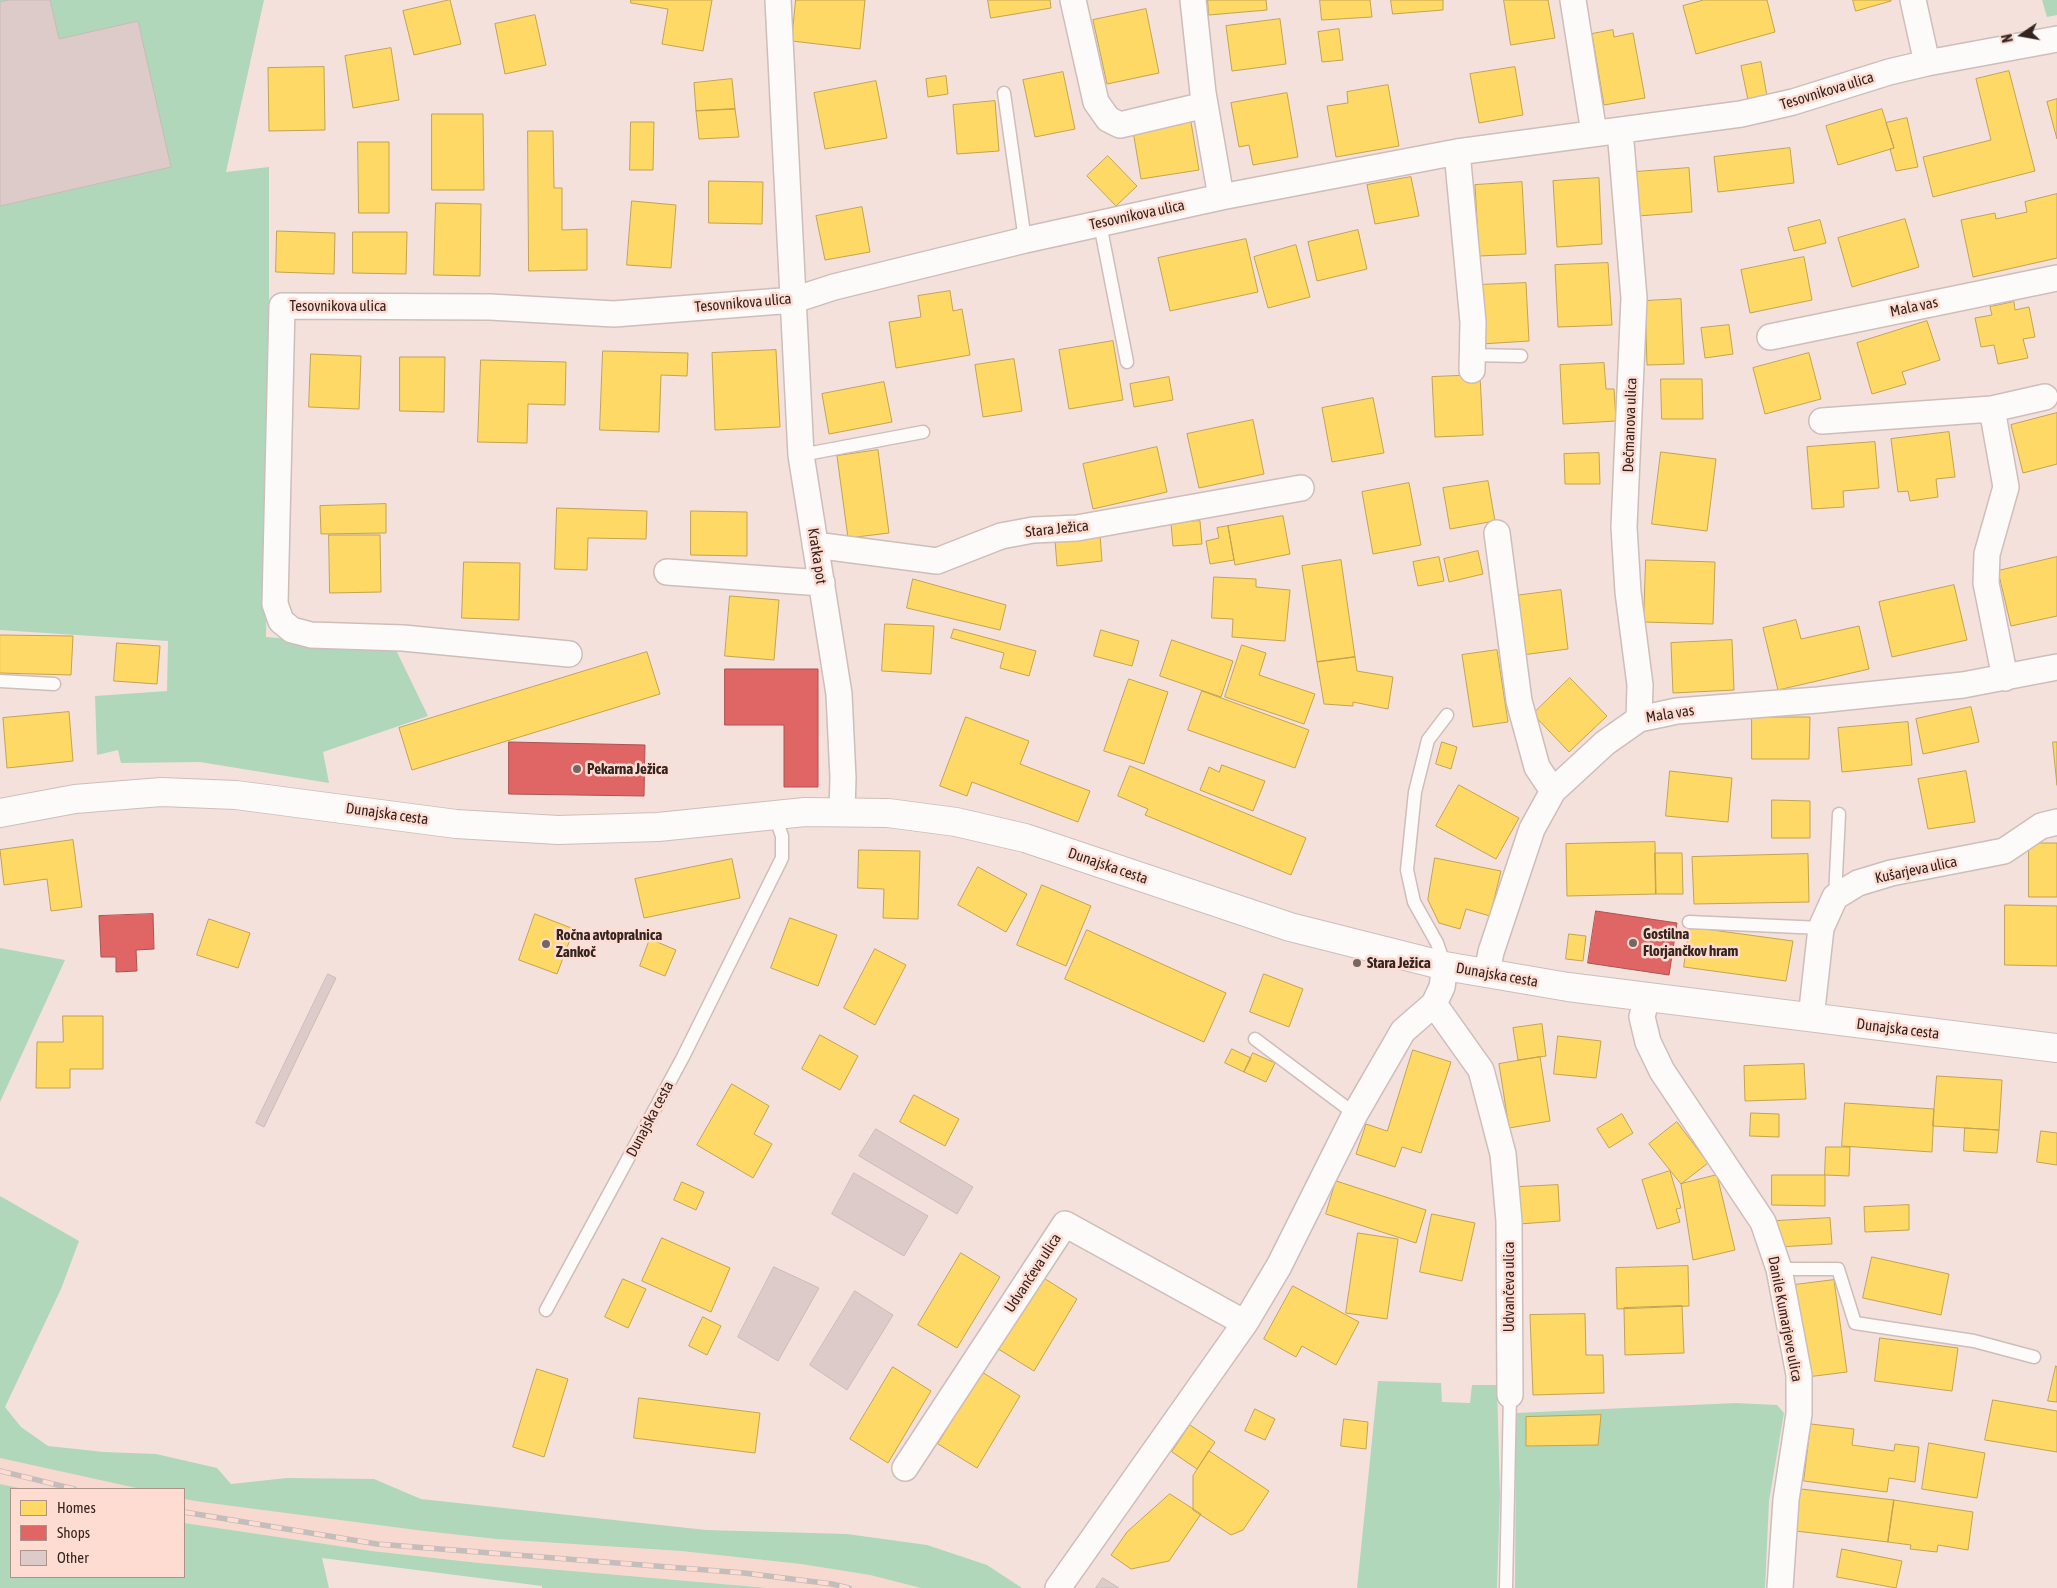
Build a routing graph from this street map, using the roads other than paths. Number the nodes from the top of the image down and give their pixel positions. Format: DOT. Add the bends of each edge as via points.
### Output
graph roads {
  1 [pos="778,0"];
  2 [pos="1073,0"];
  3 [pos="1193,0"];
  4 [pos="1573,0"];
  5 [pos="1913,0"];
  6 [pos="2057,39"];
  7 [pos="1927,63"];
  8 [pos="1004,93"];
  9 [pos="1205,104"];
  10 [pos="1620,130"];
  11 [pos="1594,133"];
  12 [pos="1457,152"];
  13 [pos="1221,197"];
  14 [pos="1100,224"];
  15 [pos="1025,240"];
  16 [pos="2057,278"];
  17 [pos="794,300"];
  18 [pos="1770,337"];
  19 [pos="1521,356"];
  20 [pos="1127,362"];
  21 [pos="1472,363"];
  22 [pos="2045,397"];
  23 [pos="1992,409"];
  24 [pos="1822,422"];
  25 [pos="923,432"];
  26 [pos="801,455"];
  27 [pos="1301,488"];
  28 [pos="1497,534"];
  29 [pos="816,545"];
  30 [pos="667,572"];
  31 [pos="822,583"];
  32 [pos="568,654"];
  33 [pos="2057,667"];
  34 [pos="2005,678"];
  35 [pos="0,681"];
  36 [pos="54,684"];
  37 [pos="1447,715"];
  38 [pos="1640,719"];
  39 [pos="1553,791"];
  40 [pos="842,811"];
  41 [pos="0,813"];
  42 [pos="774,814"];
  43 [pos="1839,814"];
  44 [pos="2057,822"];
  45 [pos="1835,897"];
  46 [pos="1688,922"];
  47 [pos="1821,928"];
  48 [pos="1445,966"];
  49 [pos="1487,972"];
  50 [pos="1646,996"];
  51 [pos="1434,1004"];
  52 [pos="1811,1018"];
  53 [pos="1255,1040"];
  54 [pos="2057,1048"];
  55 [pos="1355,1114"];
  56 [pos="1779,1269"];
  57 [pos="546,1310"];
  58 [pos="1246,1323"];
  59 [pos="2034,1358"];
  60 [pos="1510,1395"];
  61 [pos="905,1468"];
  62 [pos="1058,1588"];
  63 [pos="1506,1588"];
  64 [pos="1780,1588"];
  1 -- 17 [label="street, Kratka pot"];
  2 -- 9 [label="street" via="1096,102 1108,119 1120,125"];
  3 -- 9 [label="street"];
  4 -- 11 [label="street"];
  5 -- 7 [label="street"];
  6 -- 7 [label="street, Tesovnikova ulica"];
  7 -- 10 [label="street, Tesovnikova ulica" via="1741,114"];
  8 -- 15 [label="lane"];
  9 -- 13 [label="street"];
  10 -- 11 [label="street, Tesovnikova ulica"];
  10 -- 38 [label="street, Dečmanova ulica" via="1634,298 1624,527 1628,592 1640,685"];
  11 -- 12 [label="street, Tesovnikova ulica"];
  12 -- 13 [label="street, Tesovnikova ulica"];
  12 -- 21 [label="street" via="1473,322"];
  13 -- 14 [label="street, Tesovnikova ulica"];
  14 -- 15 [label="street, Tesovnikova ulica"];
  14 -- 20 [label="lane"];
  15 -- 17 [label="street, Tesovnikova ulica"];
  16 -- 18 [label="street, Mala vas"];
  17 -- 26 [label="street, Kratka pot"];
  17 -- 32 [label="street, Tesovnikova ulica" via="614,314 490,307 282,306 275,604 281,621 292,630 311,635 403,638"];
  19 -- 21 [label="lane"];
  22 -- 23 [label="street"];
  23 -- 24 [label="street"];
  23 -- 34 [label="street" via="2006,487 1987,554 1986,583"];
  25 -- 26 [label="lane"];
  26 -- 29 [label="street, Kratka pot"];
  27 -- 29 [label="street, Stara Ježica" via="1076,528 1033,530 1001,536 937,562"];
  28 -- 39 [label="street" via="1518,701 1538,767"];
  29 -- 31 [label="street, Kratka pot"];
  30 -- 31 [label="street"];
  31 -- 40 [label="street, Kratka pot" via="839,694"];
  33 -- 34 [label="street, Mala vas"];
  34 -- 38 [label="street, Mala vas" via="1818,700 1677,711"];
  35 -- 36 [label="lane"];
  37 -- 48 [label="lane" via="1428,740 1415,792 1407,870 1414,902"];
  38 -- 39 [label="street, Mala vas" via="1605,743"];
  39 -- 49 [label="street, Mala vas" via="1532,829"];
  40 -- 42 [label="main road, Dunajska cesta"];
  40 -- 48 [label="main road, Dunajska cesta" via="956,822 1025,838 1290,927"];
  41 -- 42 [label="main road, Dunajska cesta" via="115,794 185,792 294,802 456,824 558,830 648,827"];
  42 -- 57 [label="lane, Dunajska cesta" via="782,836 782,858 683,1058"];
  43 -- 45 [label="lane"];
  44 -- 45 [label="street, Kušarjeva ulica" via="2041,826 2004,851 1891,873 1858,883"];
  45 -- 47 [label="street"];
  46 -- 47 [label="lane"];
  47 -- 52 [label="street"];
  48 -- 49 [label="main road, Dunajska cesta"];
  48 -- 51 [label="street" via="1442,987"];
  49 -- 50 [label="main road, Dunajska cesta" via="1568,987"];
  50 -- 52 [label="main road, Dunajska cesta"];
  50 -- 56 [label="street, Danile Kumarjeve ulica" via="1642,1017 1648,1042 1662,1071 1763,1222"];
  51 -- 55 [label="street" via="1402,1031"];
  51 -- 60 [label="street, Udvančeva ulica" via="1481,1070 1503,1154 1509,1221"];
  52 -- 54 [label="main road, Dunajska cesta"];
  53 -- 55 [label="lane"];
  55 -- 58 [label="street" via="1279,1266"];
  56 -- 59 [label="lane" via="1838,1269 1855,1323 1974,1341"];
  56 -- 64 [label="street, Danile Kumarjeve ulica" via="1798,1375 1799,1414 1786,1500"];
  58 -- 61 [label="street, Udvančeva ulica" via="1065,1224"];
  58 -- 62 [label="street"];
  60 -- 63 [label="lane, Udvančeva ulica"];
}
